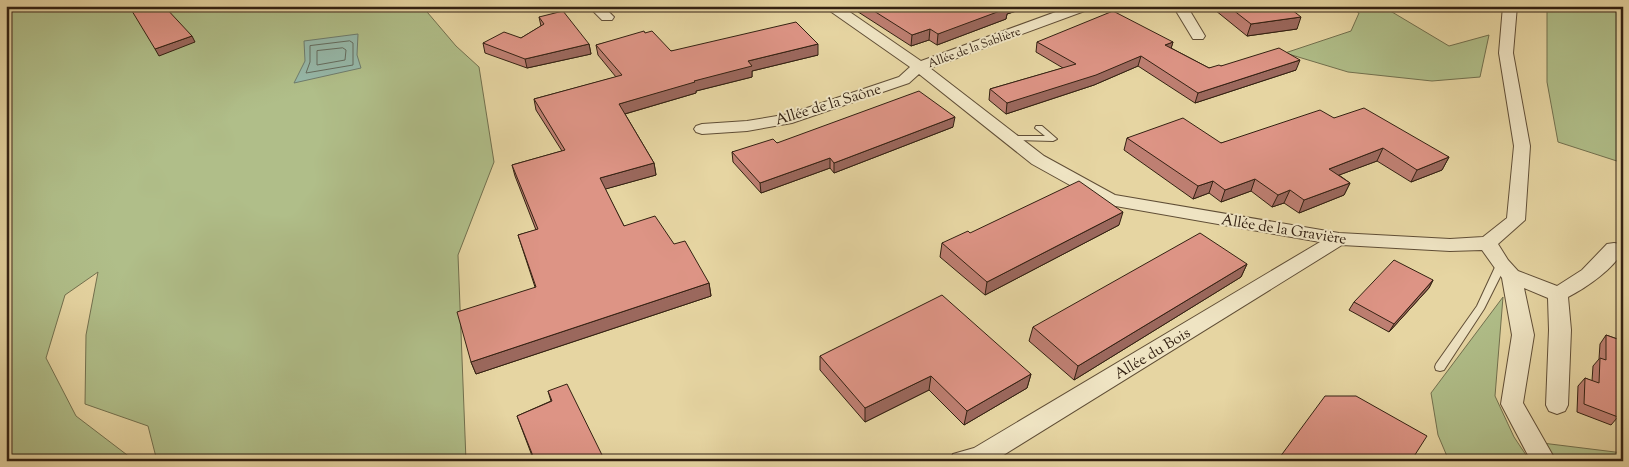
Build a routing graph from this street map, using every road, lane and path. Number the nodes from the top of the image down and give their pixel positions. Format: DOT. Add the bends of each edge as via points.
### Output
graph roads {
  1 [pos="595,6"];
  2 [pos="1084,6"];
  3 [pos="1180,6"];
  4 [pos="1510,6"];
  5 [pos="835,8"];
  6 [pos="607,17"];
  7 [pos="1198,36"];
  8 [pos="920,67"];
  9 [pos="1039,128"];
  10 [pos="702,129"];
  11 [pos="1011,138"];
  12 [pos="1339,239"];
  13 [pos="1488,242"];
  14 [pos="1614,249"];
  15 [pos="1506,271"];
  16 [pos="1558,294"];
  17 [pos="1440,367"];
  18 [pos="1557,405"];
  19 [pos="962,461"];
  20 [pos="1544,461"];
  1 -- 6 [label="street"];
  2 -- 8 [label="street, Allée de la Sablière"];
  3 -- 7 [label="street"];
  4 -- 13 [label="street" via="1506,53 1522,146 1516,220"];
  5 -- 8 [label="street"];
  8 -- 10 [label="street, Allée de la Saône" via="904,80 792,118"];
  8 -- 11 [label="street, Allée de la Gravière"];
  9 -- 11 [label="lane" via="1053,139"];
  11 -- 12 [label="street, Allée de la Gravière" via="1038,160 1110,200"];
  12 -- 13 [label="street, Allée de la Gravière" via="1450,245"];
  12 -- 19 [label="street, Allée du Bois" via="989,452"];
  13 -- 15 [label="street"];
  14 -- 16 [label="street" via="1597,270"];
  15 -- 16 [label="street"];
  15 -- 17 [label="lane"];
  15 -- 20 [label="street" via="1523,334 1512,404"];
  16 -- 18 [label="street"];
}
